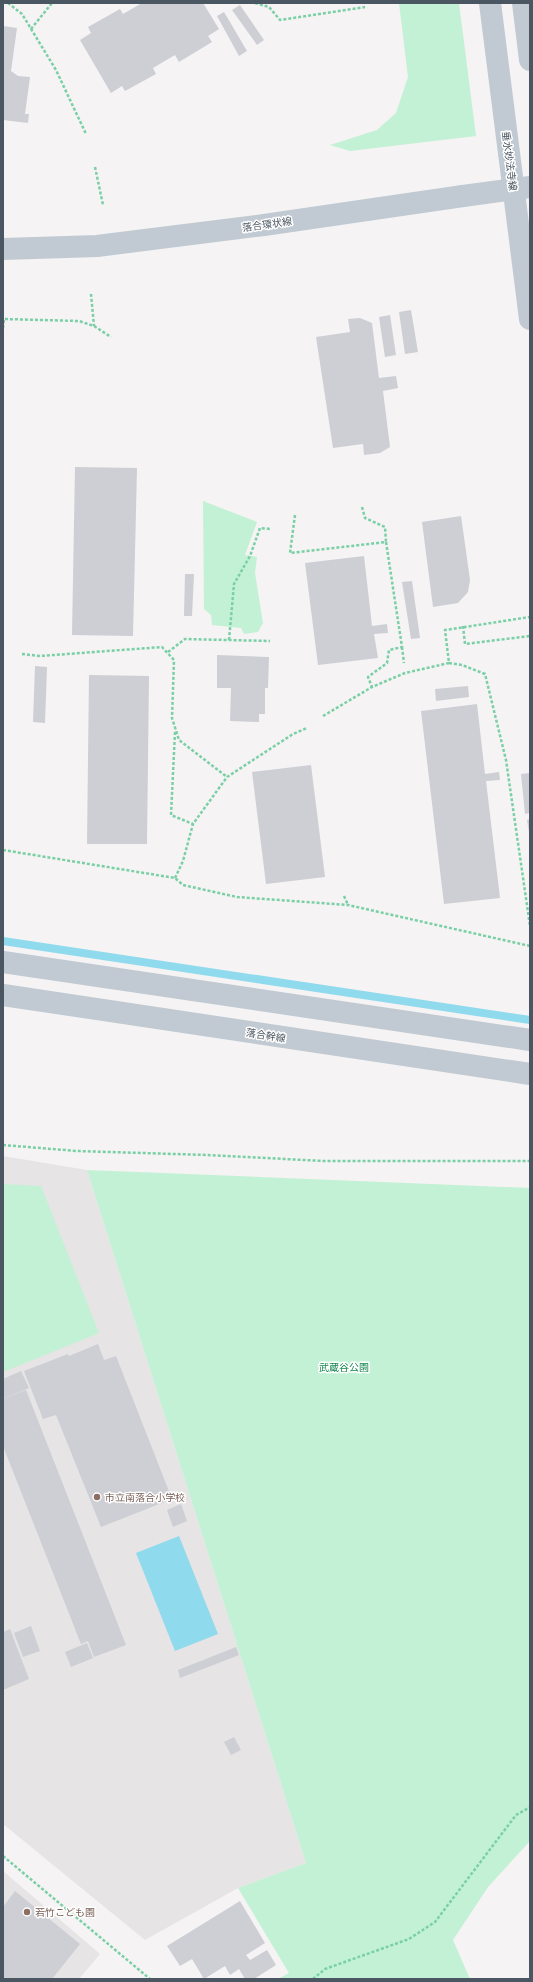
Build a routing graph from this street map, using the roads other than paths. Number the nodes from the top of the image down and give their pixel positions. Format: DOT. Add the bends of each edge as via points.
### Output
graph roads {
  1 [pos="490,3"];
  2 [pos="523,3"];
  3 [pos="530,60"];
  4 [pos="530,187"];
  5 [pos="3,249"];
  6 [pos="530,319"];
  7 [pos="3,962"];
  8 [pos="3,995"];
  9 [pos="530,1040"];
  10 [pos="530,1074"];
  1 -- 6 [label="street, 垂水妙法寺線"];
  2 -- 3 [label="street"];
  4 -- 5 [label="street, 落合環状線, bridge" via="97,246"];
  7 -- 9 [label="street"];
  8 -- 10 [label="street, 落合幹線"];
}
